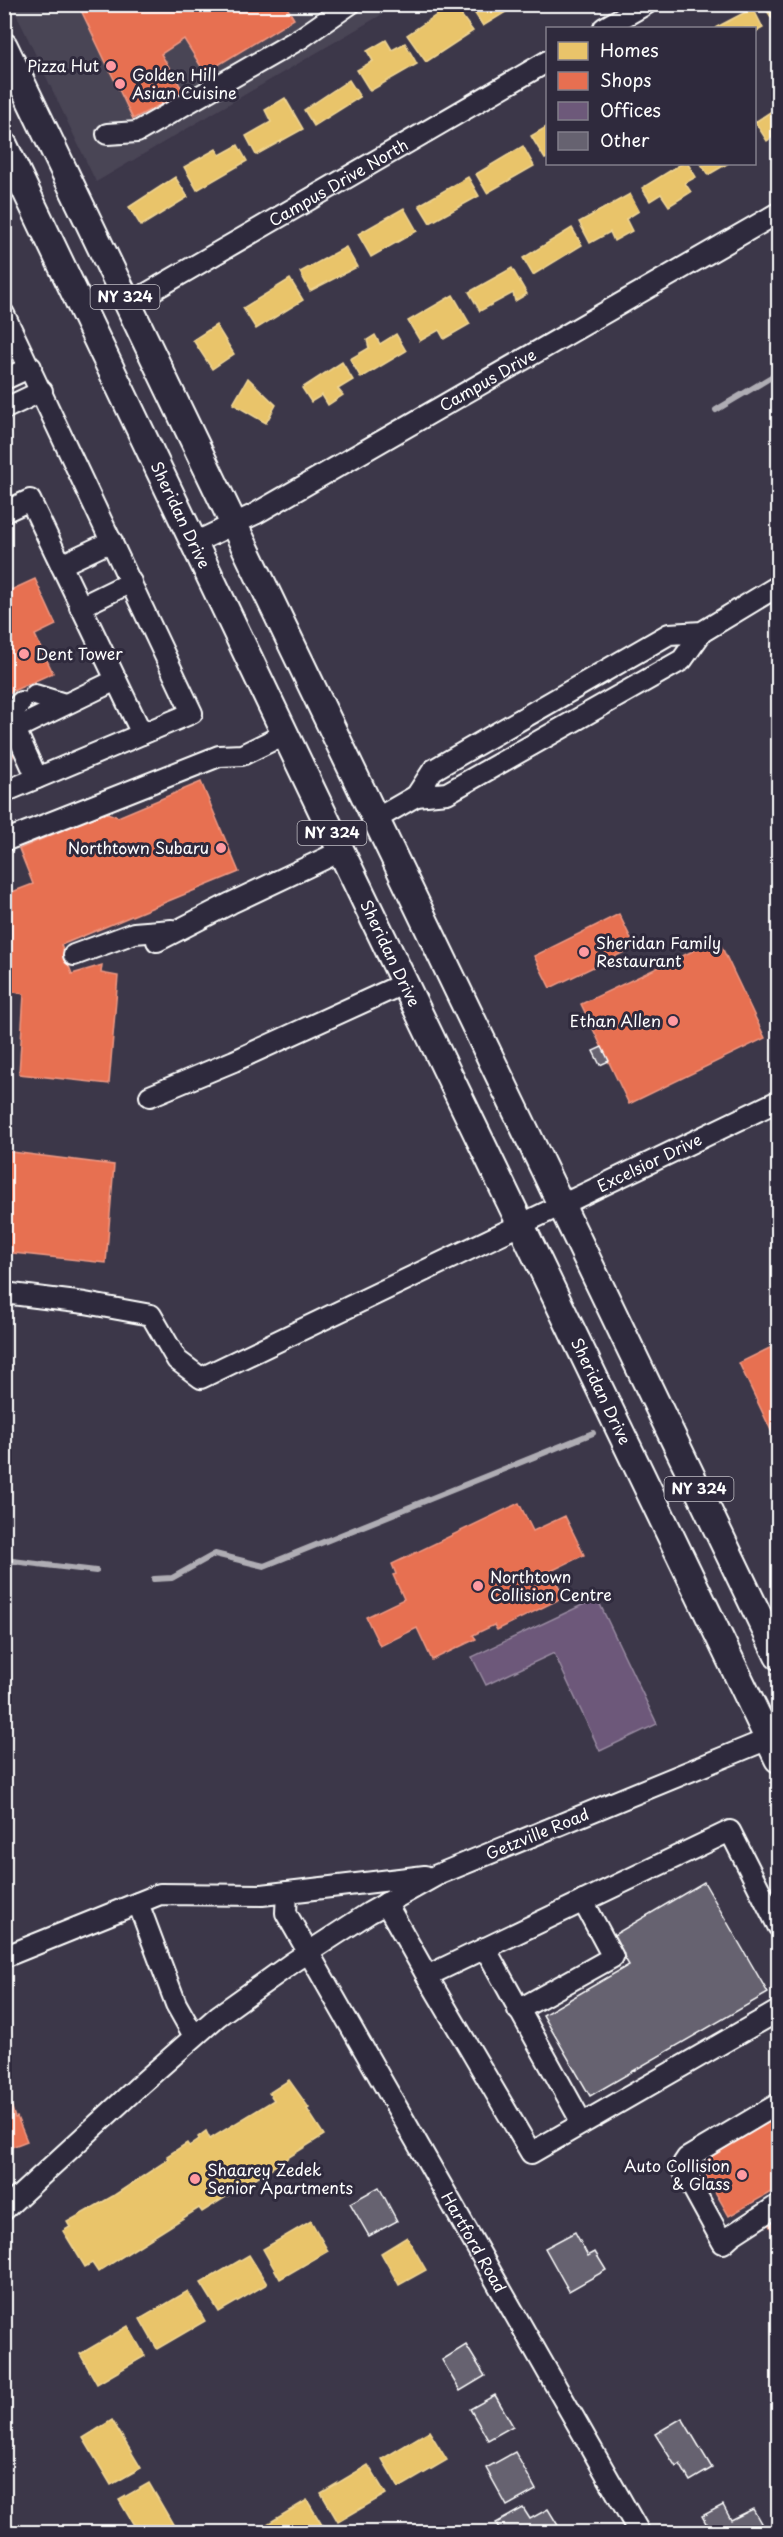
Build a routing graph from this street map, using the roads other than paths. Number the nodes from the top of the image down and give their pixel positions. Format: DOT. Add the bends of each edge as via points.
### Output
graph roads {
  1 [pos="350,4"];
  2 [pos="646,4"];
  3 [pos="606,27"];
  4 [pos="4,46"];
  5 [pos="546,62"];
  6 [pos="106,134"];
  7 [pos="4,145"];
  8 [pos="778,213"];
  9 [pos="129,304"];
  10 [pos="4,314"];
  11 [pos="31,367"];
  12 [pos="7,378"];
  13 [pos="42,391"];
  14 [pos="4,410"];
  15 [pos="4,512"];
  16 [pos="234,524"];
  17 [pos="112,541"];
  18 [pos="194,543"];
  19 [pos="61,565"];
  20 [pos="131,582"];
  21 [pos="778,586"];
  22 [pos="80,607"];
  23 [pos="702,632"];
  24 [pos="116,680"];
  25 [pos="65,704"];
  26 [pos="15,729"];
  27 [pos="142,734"];
  28 [pos="285,734"];
  29 [pos="38,778"];
  30 [pos="4,792"];
  31 [pos="416,796"];
  32 [pos="376,819"];
  33 [pos="4,841"];
  34 [pos="341,851"];
  35 [pos="181,929"];
  36 [pos="157,941"];
  37 [pos="74,955"];
  38 [pos="405,982"];
  39 [pos="150,1096"];
  40 [pos="778,1101"];
  41 [pos="562,1205"];
  42 [pos="520,1225"];
  43 [pos="4,1293"];
  44 [pos="778,1656"];
  45 [pos="775,1744"];
  46 [pos="437,1875"];
  47 [pos="287,1892"];
  48 [pos="583,1901"];
  49 [pos="386,1903"];
  50 [pos="138,1904"];
  51 [pos="778,1926"];
  52 [pos="485,1948"];
  53 [pos="309,1952"];
  54 [pos="4,1958"];
  55 [pos="427,1976"];
  56 [pos="518,2010"];
  57 [pos="778,2011"];
  58 [pos="194,2036"];
  59 [pos="778,2104"];
  60 [pos="582,2123"];
  61 [pos="778,2205"];
  62 [pos="4,2210"];
  63 [pos="639,2532"];
  1 -- 6 [label="street" via="301,38 137,132"];
  2 -- 3 [label="street"];
  4 -- 9 [label="main road, NY 324"];
  5 -- 9 [label="street, Campus Drive North"];
  7 -- 18 [label="main road, Sheridan Drive / NY 324"];
  8 -- 16 [label="street, Campus Drive"];
  9 -- 16 [label="main road, NY 324"];
  10 -- 11 [label="street"];
  11 -- 12 [label="street"];
  11 -- 13 [label="street"];
  13 -- 14 [label="street"];
  13 -- 17 [label="street"];
  15 -- 19 [label="street" via="30,500"];
  16 -- 18 [label="street, Campus Drive"];
  16 -- 32 [label="main road, NY 324"];
  17 -- 19 [label="street"];
  17 -- 20 [label="street"];
  18 -- 28 [label="main road, Sheridan Drive / NY 324"];
  19 -- 22 [label="street"];
  20 -- 22 [label="street"];
  20 -- 27 [label="street" via="192,713"];
  21 -- 23 [label="street"];
  22 -- 24 [label="street"];
  23 -- 31 [label="street" via="682,660 447,794"];
  23 -- 31 [label="street" via="669,634 557,698 433,770"];
  24 -- 25 [label="street"];
  24 -- 27 [label="street"];
  25 -- 26 [label="street"];
  25 -- 26 [label="street" via="28,698 13,712"];
  26 -- 29 [label="street"];
  27 -- 29 [label="street"];
  28 -- 33 [label="street" via="242,755 219,756"];
  28 -- 34 [label="main road, Sheridan Drive / NY 324"];
  29 -- 30 [label="street"];
  31 -- 32 [label="street"];
  32 -- 41 [label="main road, NY 324"];
  34 -- 35 [label="street"];
  34 -- 38 [label="main road, Sheridan Drive / NY 324"];
  35 -- 36 [label="street"];
  35 -- 37 [label="street" via="134,933"];
  38 -- 39 [label="street"];
  38 -- 42 [label="main road, Sheridan Drive / NY 324"];
  40 -- 41 [label="street, Excelsior Drive"];
  41 -- 42 [label="street, Excelsior Drive"];
  41 -- 44 [label="main road, NY 324"];
  42 -- 43 [label="street, Excelsior Drive" via="201,1378 177,1360 151,1315"];
  42 -- 45 [label="main road, Sheridan Drive / NY 324"];
  45 -- 46 [label="street, Getzville Road"];
  46 -- 47 [label="street"];
  46 -- 49 [label="street, Getzville Road"];
  47 -- 50 [label="street" via="160,1894"];
  47 -- 53 [label="street, Hartford Road" via="286,1913"];
  48 -- 51 [label="street" via="729,1831"];
  48 -- 52 [label="street"];
  48 -- 56 [label="street" via="613,1957"];
  49 -- 53 [label="street, Getzville Road"];
  49 -- 55 [label="street"];
  50 -- 54 [label="street"];
  50 -- 58 [label="street" via="176,2004"];
  52 -- 55 [label="street"];
  52 -- 56 [label="street"];
  53 -- 58 [label="street, Getzville Road"];
  53 -- 63 [label="street, Hartford Road"];
  55 -- 60 [label="street" via="531,2153"];
  56 -- 60 [label="street"];
  57 -- 60 [label="street"];
  58 -- 62 [label="street, Getzville Road"];
  59 -- 61 [label="street" via="687,2158 683,2170 723,2243"];
}
